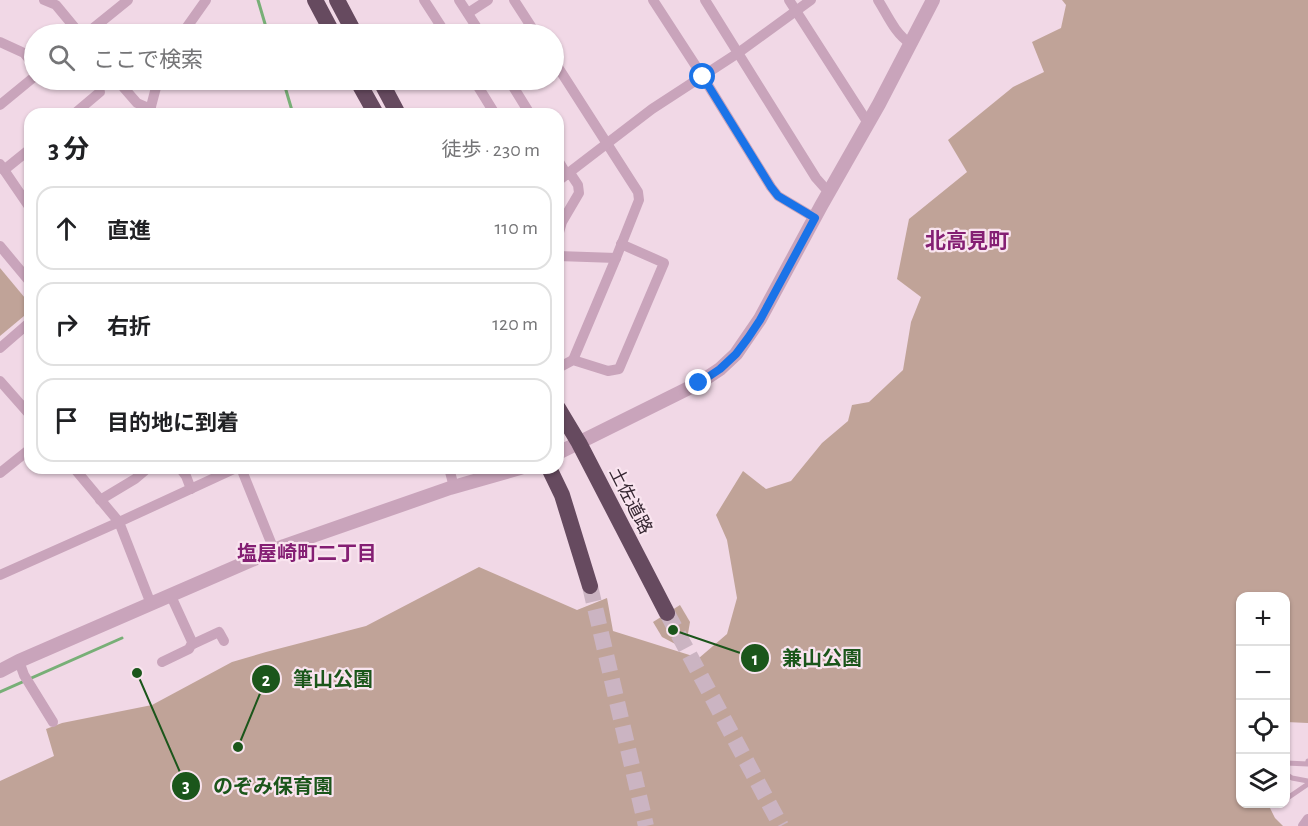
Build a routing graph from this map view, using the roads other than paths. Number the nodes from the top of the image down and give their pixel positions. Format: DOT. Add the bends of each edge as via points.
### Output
graph roads {
  1 [pos="44,0"];
  2 [pos="128,0"];
  3 [pos="206,0"];
  4 [pos="315,0"];
  5 [pos="337,0"];
  6 [pos="424,0"];
  7 [pos="459,0"];
  8 [pos="488,0"];
  9 [pos="514,0"];
  10 [pos="653,0"];
  11 [pos="705,0"];
  12 [pos="789,0"];
  13 [pos="811,0"];
  14 [pos="878,0"];
  15 [pos="933,0"];
  16 [pos="796,11"];
  17 [pos="468,13"];
  18 [pos="72,24"];
  19 [pos="98,24"];
  20 [pos="189,24"];
  21 [pos="328,24"];
  22 [pos="350,24"];
  23 [pos="440,24"];
  24 [pos="475,24"];
  25 [pos="530,24"];
  26 [pos="0,42"];
  27 [pos="910,43"];
  28 [pos="738,53"];
  29 [pos="24,54"];
  30 [pos="564,77"];
  31 [pos="703,77"];
  32 [pos="24,85"];
  33 [pos="126,90"];
  34 [pos="155,90"];
  35 [pos="363,90"];
  36 [pos="385,90"];
  37 [pos="480,90"];
  38 [pos="515,90"];
  39 [pos="100,92"];
  40 [pos="0,105"];
  41 [pos="81,108"];
  42 [pos="145,108"];
  43 [pos="151,108"];
  44 [pos="373,108"];
  45 [pos="395,108"];
  46 [pos="491,108"];
  47 [pos="526,108"];
  48 [pos="868,123"];
  49 [pos="606,143"];
  50 [pos="24,153"];
  51 [pos="2,167"];
  52 [pos="565,177"];
  53 [pos="830,191"];
  54 [pos="24,199"];
  55 [pos="815,218"];
  56 [pos="564,219"];
  57 [pos="621,244"];
  58 [pos="0,246"];
  59 [pos="564,256"];
  60 [pos="616,258"];
  61 [pos="24,275"];
  62 [pos="24,327"];
  63 [pos="0,348"];
  64 [pos="573,360"];
  65 [pos="564,365"];
  66 [pos="0,381"];
  67 [pos="24,408"];
  68 [pos="564,418"];
  69 [pos="579,443"];
  70 [pos="564,450"];
  71 [pos="24,454"];
  72 [pos="0,473"];
  73 [pos="79,474"];
  74 [pos="141,474"];
  75 [pos="184,474"];
  76 [pos="223,474"];
  77 [pos="243,474"];
  78 [pos="450,474"];
  79 [pos="499,474"];
  80 [pos="552,474"];
  81 [pos="454,487"];
  82 [pos="191,489"];
  83 [pos="100,500"];
  84 [pos="119,522"];
  85 [pos="274,550"];
  86 [pos="0,575"];
  87 [pos="590,586"];
  88 [pos="171,596"];
  89 [pos="151,604"];
  90 [pos="667,613"];
  91 [pos="224,641"];
  92 [pos="194,644"];
  93 [pos="19,661"];
  94 [pos="162,662"];
  95 [pos="0,671"];
  96 [pos="53,723"];
  97 [pos="1308,761"];
  98 [pos="1290,763"];
  99 [pos="1290,777"];
  100 [pos="1308,782"];
  101 [pos="1290,796"];
  102 [pos="1308,819"];
  103 [pos="1303,826"];
  1 -- 18 [label="street" via="56,5"];
  2 -- 19 [label="street"];
  3 -- 20 [label="street"];
  4 -- 21 [label="highway"];
  5 -- 22 [label="highway"];
  6 -- 23 [label="street"];
  7 -- 17 [label="street"];
  8 -- 17 [label="street"];
  9 -- 25 [label="street"];
  10 -- 31 [label="street"];
  11 -- 28 [label="street"];
  12 -- 16 [label="street"];
  13 -- 16 [label="street"];
  14 -- 27 [label="street" via="903,39"];
  15 -- 27 [label="street"];
  16 -- 28 [label="street"];
  16 -- 48 [label="street"];
  17 -- 24 [label="street"];
  26 -- 29 [label="street"];
  27 -- 48 [label="street"];
  28 -- 31 [label="street"];
  28 -- 53 [label="street" via="816,178"];
  30 -- 49 [label="street"];
  31 -- 49 [label="street"];
  31 -- 55 [label="street" via="778,196"];
  32 -- 40 [label="street"];
  33 -- 42 [label="street"];
  34 -- 43 [label="street"];
  35 -- 44 [label="highway"];
  36 -- 45 [label="highway"];
  37 -- 46 [label="street"];
  38 -- 47 [label="street"];
  39 -- 41 [label="street"];
  48 -- 53 [label="street"];
  49 -- 52 [label="street"];
  49 -- 57 [label="street" via="638,192 639,200"];
  50 -- 51 [label="street"];
  51 -- 54 [label="street"];
  52 -- 56 [label="street" via="578,185 579,193"];
  53 -- 55 [label="street"];
  55 -- 69 [label="street" via="760,320 736,354 699,383"];
  57 -- 60 [label="street"];
  57 -- 64 [label="street" via="664,263 660,274 619,369 608,371"];
  58 -- 61 [label="street"];
  59 -- 60 [label="street"];
  60 -- 64 [label="street"];
  62 -- 63 [label="street"];
  64 -- 65 [label="street"];
  66 -- 67 [label="street"];
  68 -- 69 [label="highway, 土佐道路"];
  69 -- 70 [label="street"];
  69 -- 90 [label="highway, 土佐道路"];
  71 -- 72 [label="street"];
  73 -- 83 [label="street"];
  74 -- 83 [label="street"];
  75 -- 82 [label="street"];
  76 -- 82 [label="street"];
  77 -- 85 [label="street"];
  78 -- 81 [label="street"];
  79 -- 81 [label="street"];
  80 -- 87 [label="highway"];
  81 -- 85 [label="street"];
  82 -- 84 [label="street"];
  83 -- 84 [label="street"];
  84 -- 86 [label="street"];
  84 -- 89 [label="street"];
  85 -- 88 [label="street"];
  88 -- 89 [label="street"];
  88 -- 92 [label="street"];
  89 -- 93 [label="street"];
  91 -- 92 [label="street" via="219,632"];
  92 -- 94 [label="street"];
  93 -- 95 [label="street"];
  93 -- 96 [label="street"];
  97 -- 98 [label="lane"];
  99 -- 100 [label="lane"];
  100 -- 101 [label="lane"];
  102 -- 103 [label="street"];
}
